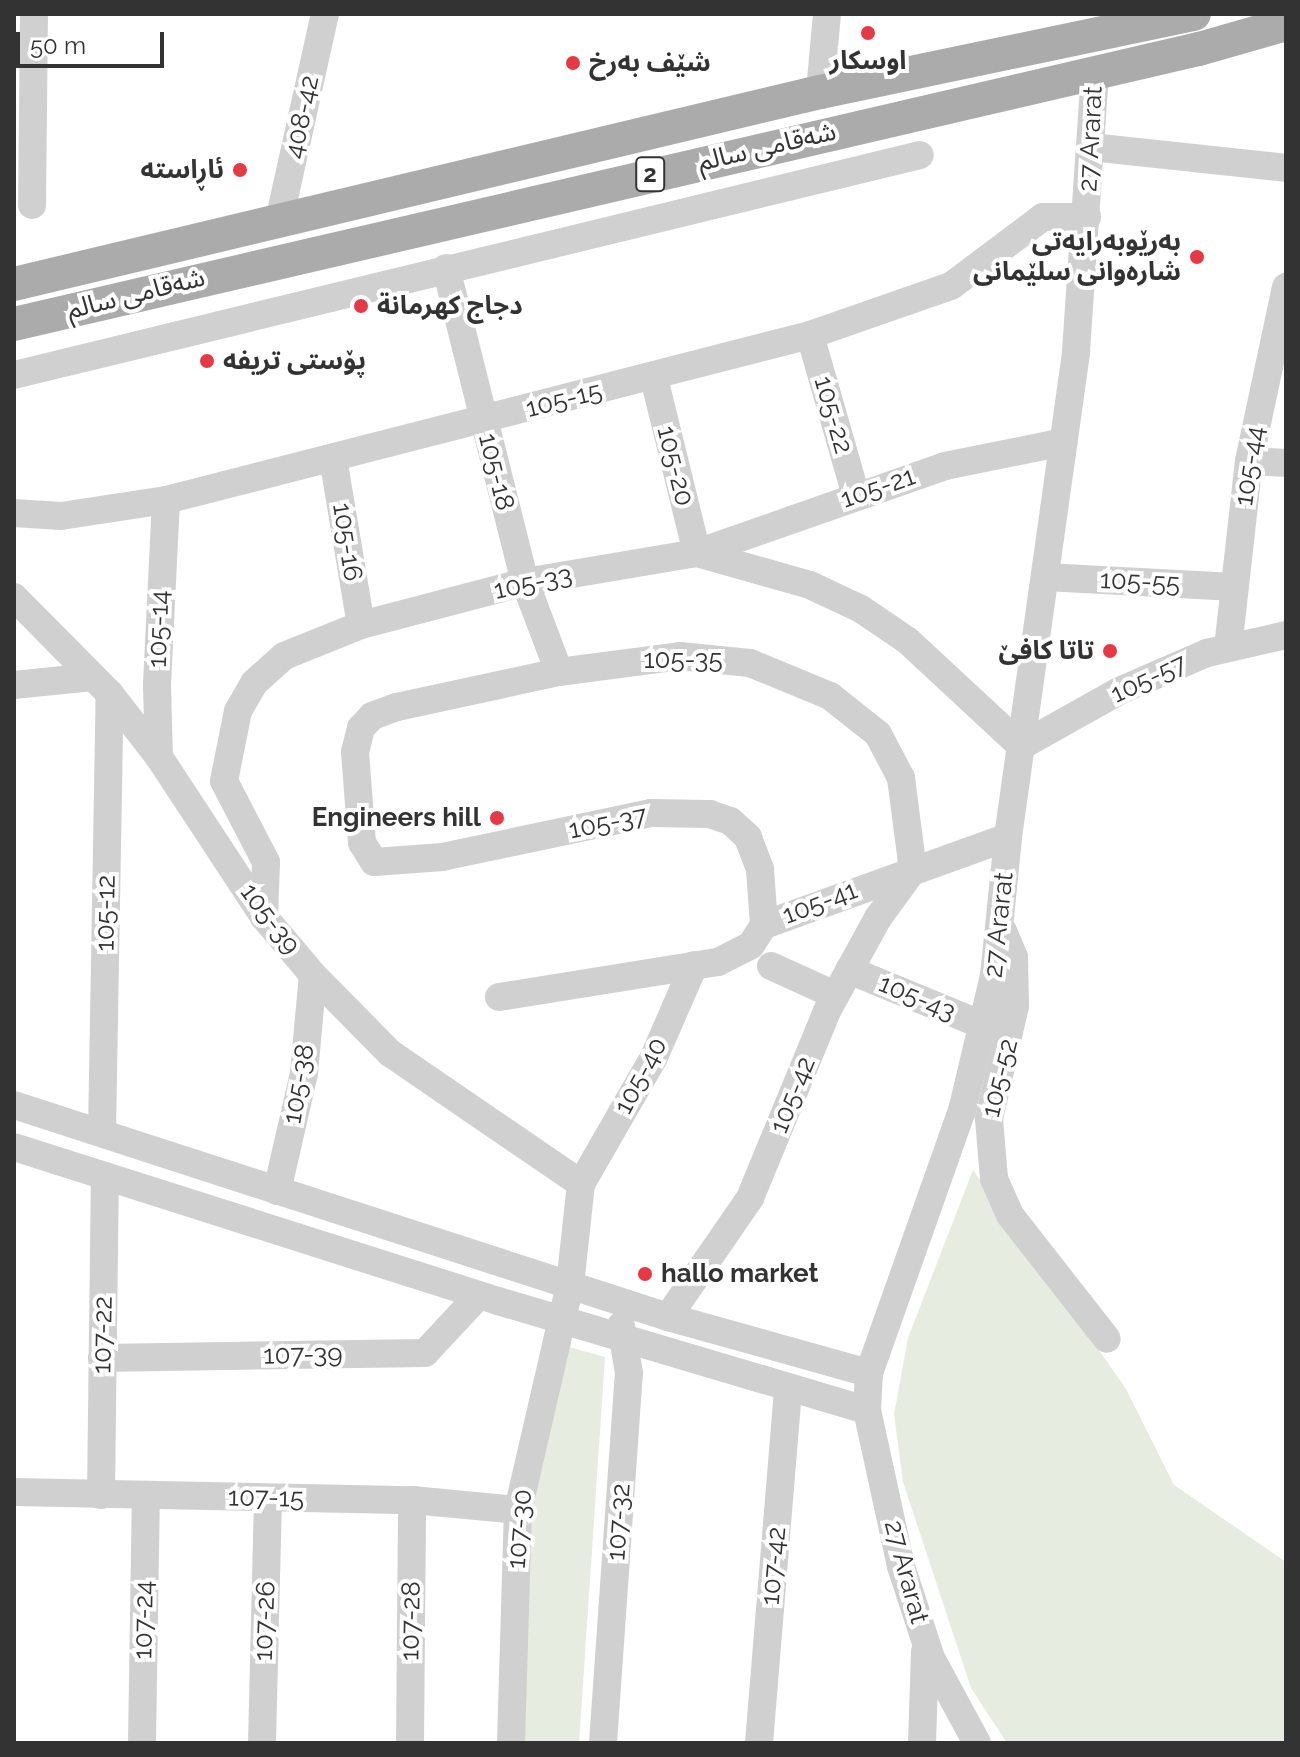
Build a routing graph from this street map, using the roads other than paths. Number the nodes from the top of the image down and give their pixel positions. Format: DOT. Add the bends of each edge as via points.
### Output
graph roads {
  1 [pos="34,14"];
  2 [pos="325,14"];
  3 [pos="827,14"];
  4 [pos="1194,14"];
  5 [pos="1286,24"];
  6 [pos="1095,72"];
  7 [pos="24,78"];
  8 [pos="820,92"];
  9 [pos="23,145"];
  10 [pos="1091,147"];
  11 [pos="920,155"];
  12 [pos="1286,168"];
  13 [pos="32,205"];
  14 [pos="1087,217"];
  15 [pos="279,221"];
  16 [pos="263,263"];
  17 [pos="446,268"];
  18 [pos="14,284"];
  19 [pos="1286,287"];
  20 [pos="277,309"];
  21 [pos="14,324"];
  22 [pos="810,335"];
  23 [pos="1279,346"];
  24 [pos="14,375"];
  25 [pos="654,378"];
  26 [pos="483,421"];
  27 [pos="1064,442"];
  28 [pos="333,458"];
  29 [pos="1249,461"];
  30 [pos="1286,463"];
  31 [pos="856,495"];
  32 [pos="166,500"];
  33 [pos="18,518"];
  34 [pos="697,553"];
  35 [pos="1045,577"];
  36 [pos="525,582"];
  37 [pos="1235,587"];
  38 [pos="14,597"];
  39 [pos="361,625"];
  40 [pos="1286,635"];
  41 [pos="1228,648"];
  42 [pos="559,672"];
  43 [pos="14,685"];
  44 [pos="102,685"];
  45 [pos="1021,746"];
  46 [pos="159,757"];
  47 [pos="1008,837"];
  48 [pos="374,862"];
  49 [pos="913,870"];
  50 [pos="264,917"];
  51 [pos="764,925"];
  52 [pos="1001,926"];
  53 [pos="694,965"];
  54 [pos="771,966"];
  55 [pos="849,970"];
  56 [pos="313,975"];
  57 [pos="835,995"];
  58 [pos="499,997"];
  59 [pos="985,1026"];
  60 [pos="14,1105"];
  61 [pos="102,1133"];
  62 [pos="14,1147"];
  63 [pos="105,1176"];
  64 [pos="581,1184"];
  65 [pos="277,1191"];
  66 [pos="570,1285"];
  67 [pos="479,1295"];
  68 [pos="619,1301"];
  69 [pos="668,1317"];
  70 [pos="559,1320"];
  71 [pos="621,1338"];
  72 [pos="1107,1339"];
  73 [pos="102,1358"];
  74 [pos="869,1373"];
  75 [pos="788,1388"];
  76 [pos="867,1410"];
  77 [pos="14,1492"];
  78 [pos="101,1495"];
  79 [pos="146,1497"];
  80 [pos="268,1498"];
  81 [pos="412,1500"];
  82 [pos="518,1510"];
  83 [pos="925,1639"];
  84 [pos="142,1743"];
  85 [pos="262,1743"];
  86 [pos="410,1743"];
  87 [pos="511,1743"];
  88 [pos="603,1743"];
  89 [pos="759,1743"];
  90 [pos="922,1743"];
  91 [pos="977,1743"];
  1 -- 7 [label="street"];
  2 -- 15 [label="street, 408-42"];
  3 -- 8 [label="street"];
  4 -- 8 [label="main road, شەقامی سالم / 2"];
  5 -- 6 [label="main road, شەقامی سالم / 2"];
  6 -- 10 [label="street, 27 Ararat"];
  6 -- 16 [label="main road, شەقامی سالم / 2"];
  7 -- 9 [label="street"];
  8 -- 15 [label="main road, شەقامی سالم / 2"];
  9 -- 13 [label="street"];
  10 -- 12 [label="street"];
  10 -- 14 [label="street, 27 Ararat"];
  11 -- 17 [label="street"];
  14 -- 22 [label="street, 105-15" via="1043,217 951,286"];
  14 -- 27 [label="street, 27 Ararat"];
  15 -- 18 [label="main road, شەقامی سالم / 2"];
  16 -- 20 [label="street"];
  16 -- 21 [label="main road, شەقامی سالم / 2"];
  17 -- 20 [label="street"];
  17 -- 26 [label="street, 105-18"];
  19 -- 23 [label="street, 105-44"];
  20 -- 24 [label="street"];
  22 -- 25 [label="street, 105-15"];
  22 -- 31 [label="street, 105-22"];
  23 -- 29 [label="street, 105-44"];
  25 -- 26 [label="street, 105-15"];
  25 -- 34 [label="street, 105-20"];
  26 -- 28 [label="street, 105-15"];
  26 -- 36 [label="street, 105-18"];
  27 -- 31 [label="street, 105-21" via="945,466"];
  27 -- 35 [label="street, 27 Ararat"];
  28 -- 32 [label="street, 105-15"];
  28 -- 39 [label="street, 105-16"];
  29 -- 30 [label="street"];
  29 -- 37 [label="street, 105-44"];
  31 -- 34 [label="street, 105-21"];
  32 -- 33 [label="street, 105-15"];
  32 -- 46 [label="street, 105-14"];
  34 -- 36 [label="street, 105-33"];
  34 -- 45 [label="street, 105-33" via="810,585 861,609 908,641"];
  35 -- 37 [label="street, 105-55"];
  35 -- 45 [label="street, 27 Ararat"];
  36 -- 39 [label="street, 105-33"];
  36 -- 42 [label="street, 105-18"];
  37 -- 41 [label="street, 105-44"];
  38 -- 44 [label="street, 105-39"];
  39 -- 50 [label="street, 105-33" via="284,656 254,683 238,711 224,781 266,862"];
  40 -- 41 [label="street, 105-57"];
  41 -- 45 [label="street, 105-57" via="1119,691"];
  42 -- 48 [label="street, 105-35" via="380,712 361,728 355,752 362,843"];
  42 -- 49 [label="street, 105-35" via="703,655 750,663 830,696 863,717 892,757 908,804"];
  43 -- 44 [label="street"];
  44 -- 46 [label="street, 105-39"];
  44 -- 61 [label="street, 105-12"];
  45 -- 47 [label="street, 27 Ararat"];
  46 -- 50 [label="street, 105-39"];
  47 -- 49 [label="street, 105-41"];
  47 -- 52 [label="street, 27 Ararat"];
  48 -- 51 [label="street, 105-37" via="443,857 651,813 710,814 730,821 748,837 760,869"];
  49 -- 51 [label="street, 105-41"];
  49 -- 55 [label="street, 105-42"];
  50 -- 56 [label="street, 105-39"];
  51 -- 53 [label="street, 105-41" via="751,945 718,962"];
  52 -- 59 [label="street, 27 Ararat"];
  52 -- 72 [label="street, 105-52" via="1014,957 1015,1006 989,1119 994,1179 1018,1225"];
  53 -- 58 [label="street, 105-41"];
  53 -- 64 [label="street, 105-40" via="654,1057"];
  54 -- 57 [label="street"];
  55 -- 57 [label="street, 105-42"];
  55 -- 59 [label="street, 105-43"];
  56 -- 64 [label="street, 105-39" via="390,1053"];
  56 -- 65 [label="street, 105-38" via="304,1073"];
  57 -- 69 [label="street, 105-42" via="750,1198"];
  59 -- 74 [label="street, 27 Ararat" via="958,1124"];
  60 -- 61 [label="street"];
  61 -- 65 [label="street"];
  62 -- 63 [label="street"];
  63 -- 67 [label="street"];
  63 -- 73 [label="street, 107-22"];
  64 -- 66 [label="street, 107-30"];
  65 -- 66 [label="street"];
  66 -- 68 [label="street"];
  66 -- 70 [label="street, 107-30"];
  67 -- 70 [label="street"];
  67 -- 73 [label="street, 107-39" via="425,1353"];
  68 -- 69 [label="street"];
  68 -- 71 [label="street, 107-32"];
  69 -- 74 [label="street"];
  70 -- 71 [label="street"];
  70 -- 82 [label="street, 107-30"];
  71 -- 75 [label="street"];
  71 -- 88 [label="street, 107-32" via="629,1373"];
  73 -- 78 [label="street, 107-22"];
  74 -- 76 [label="street, 27 Ararat"];
  75 -- 76 [label="street"];
  75 -- 89 [label="street, 107-42"];
  76 -- 83 [label="street, 27 Ararat" via="901,1566"];
  77 -- 78 [label="street, 107-15" via="82,1490"];
  78 -- 79 [label="street, 107-15"];
  79 -- 80 [label="street, 107-15"];
  79 -- 84 [label="street, 107-24"];
  80 -- 81 [label="street, 107-15"];
  80 -- 85 [label="street, 107-26"];
  81 -- 82 [label="street, 107-15"];
  81 -- 86 [label="street, 107-28"];
  82 -- 87 [label="street, 107-30"];
  83 -- 90 [label="street"];
  83 -- 91 [label="street, 27 Ararat" via="952,1706"];
}
